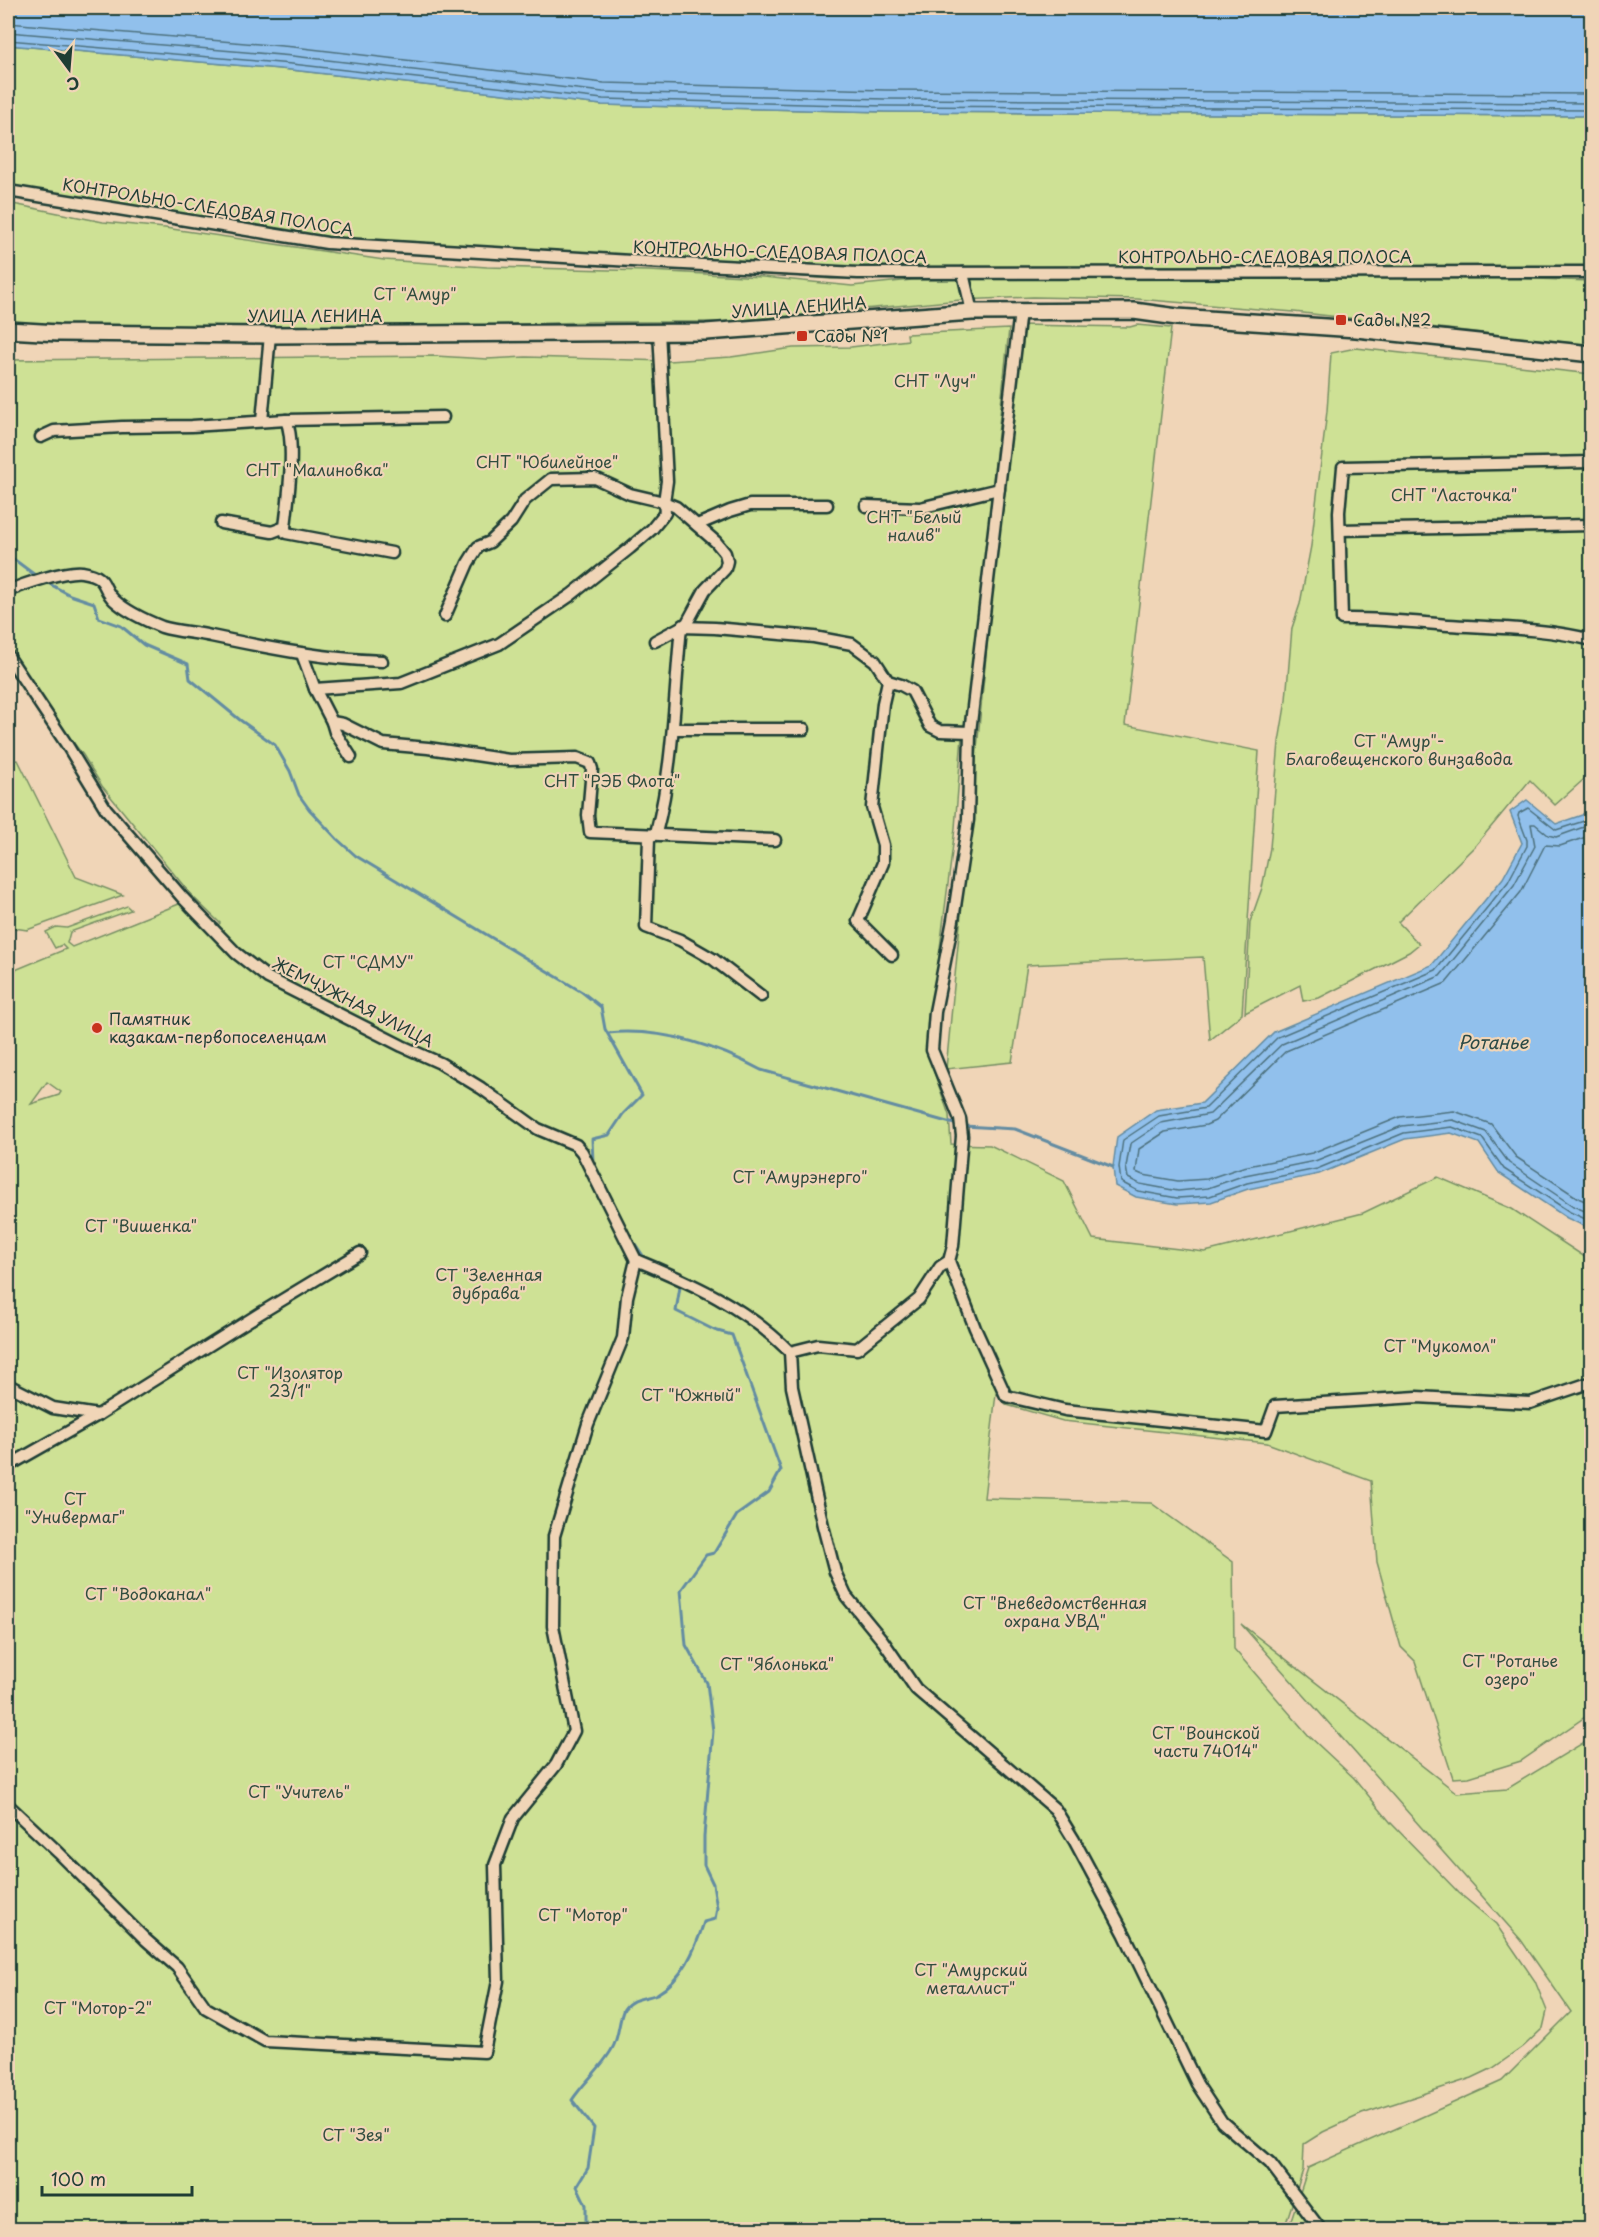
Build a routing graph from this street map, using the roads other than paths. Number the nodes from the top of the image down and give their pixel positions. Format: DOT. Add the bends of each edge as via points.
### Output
graph roads {
  1 [pos="8,191"];
  2 [pos="1592,272"];
  3 [pos="963,273"];
  4 [pos="1020,311"];
  5 [pos="972,312"];
  6 [pos="8,330"];
  7 [pos="659,331"];
  8 [pos="270,335"];
  9 [pos="1592,354"];
  10 [pos="443,417"];
  11 [pos="285,420"];
  12 [pos="262,421"];
  13 [pos="41,437"];
  14 [pos="1592,462"];
  15 [pos="999,489"];
  16 [pos="664,502"];
  17 [pos="827,505"];
  18 [pos="866,506"];
  19 [pos="221,523"];
  20 [pos="697,525"];
  21 [pos="1592,525"];
  22 [pos="285,527"];
  23 [pos="1340,530"];
  24 [pos="392,553"];
  25 [pos="8,591"];
  26 [pos="445,616"];
  27 [pos="681,627"];
  28 [pos="1592,640"];
  29 [pos="654,641"];
  30 [pos="302,654"];
  31 [pos="8,656"];
  32 [pos="382,661"];
  33 [pos="888,681"];
  34 [pos="315,689"];
  35 [pos="332,722"];
  36 [pos="674,729"];
  37 [pos="804,729"];
  38 [pos="970,732"];
  39 [pos="351,756"];
  40 [pos="657,833"];
  41 [pos="775,840"];
  42 [pos="892,955"];
  43 [pos="761,996"];
  44 [pos="360,1253"];
  45 [pos="636,1260"];
  46 [pos="949,1261"];
  47 [pos="790,1352"];
  48 [pos="1592,1382"];
  49 [pos="8,1385"];
  50 [pos="98,1415"];
  51 [pos="8,1466"];
  52 [pos="8,1804"];
  53 [pos="1321,2229"];
  1 -- 3 [label="street, КОНТРОЛЬНО-СЛЕДОВАЯ ПОЛОСА" via="327,243 858,273"];
  2 -- 3 [label="street, КОНТРОЛЬНО-СЛЕДОВАЯ ПОЛОСА"];
  3 -- 5 [label="street"];
  4 -- 5 [label="street, УЛИЦА ЛЕНИНА"];
  4 -- 9 [label="street, УЛИЦА ЛЕНИНА" via="1134,311"];
  4 -- 15 [label="street"];
  5 -- 7 [label="street, УЛИЦА ЛЕНИНА" via="706,332"];
  6 -- 8 [label="street, УЛИЦА ЛЕНИНА"];
  7 -- 8 [label="street, УЛИЦА ЛЕНИНА"];
  7 -- 16 [label="street" via="667,481"];
  8 -- 12 [label="street"];
  10 -- 11 [label="street"];
  11 -- 12 [label="street"];
  11 -- 22 [label="street" via="291,455"];
  12 -- 13 [label="street" via="54,431"];
  14 -- 23 [label="street" via="1342,467"];
  15 -- 18 [label="street" via="920,508"];
  15 -- 38 [label="street"];
  16 -- 20 [label="street"];
  16 -- 26 [label="street" via="630,494 595,478 550,479 525,500 511,522 490,542 478,547"];
  16 -- 34 [label="street" via="665,513 640,540 571,595 499,644 401,683"];
  17 -- 20 [label="street" via="750,505"];
  19 -- 22 [label="street" via="272,532"];
  20 -- 27 [label="street" via="716,542 727,561"];
  21 -- 23 [label="street"];
  22 -- 24 [label="street" via="285,533"];
  23 -- 28 [label="street" via="1342,619 1497,627"];
  25 -- 30 [label="street" via="79,572 104,581 112,598 162,627"];
  27 -- 29 [label="street"];
  27 -- 33 [label="street" via="814,637 852,644 875,661"];
  27 -- 36 [label="street"];
  30 -- 32 [label="street"];
  30 -- 34 [label="street"];
  31 -- 45 [label="street, ЖЕМЧУЖНАЯ УЛИЦА" via="106,809 236,952 268,978 440,1062 538,1129 576,1145"];
  33 -- 38 [label="street" via="912,691 930,726 940,731"];
  33 -- 42 [label="street" via="872,807 884,863 858,921"];
  34 -- 35 [label="street"];
  35 -- 39 [label="street"];
  35 -- 40 [label="street" via="383,744 509,760 577,758 590,763 592,769 590,832"];
  36 -- 37 [label="street"];
  36 -- 40 [label="street"];
  38 -- 46 [label="street" via="968,820 932,1050 960,1119 959,1183"];
  40 -- 41 [label="street"];
  40 -- 43 [label="street" via="649,838 646,927 713,959"];
  44 -- 50 [label="street"];
  45 -- 47 [label="street" via="727,1302 756,1321"];
  45 -- 52 [label="street" via="623,1338 588,1424 554,1536 553,1626 574,1731 556,1765 513,1818 495,1865 498,1981 484,2052 265,2041 206,2008 177,1967"];
  46 -- 47 [label="street" via="919,1299 857,1349 818,1345"];
  46 -- 48 [label="street" via="1006,1396 1065,1410 1266,1431 1275,1406 1417,1397 1530,1403"];
  47 -- 53 [label="street" via="792,1387 823,1526 846,1596 884,1641 916,1689 1055,1809 1125,1935 1197,2084 1222,2122 1270,2163"];
  49 -- 50 [label="street" via="53,1408"];
  50 -- 51 [label="street"];
}
